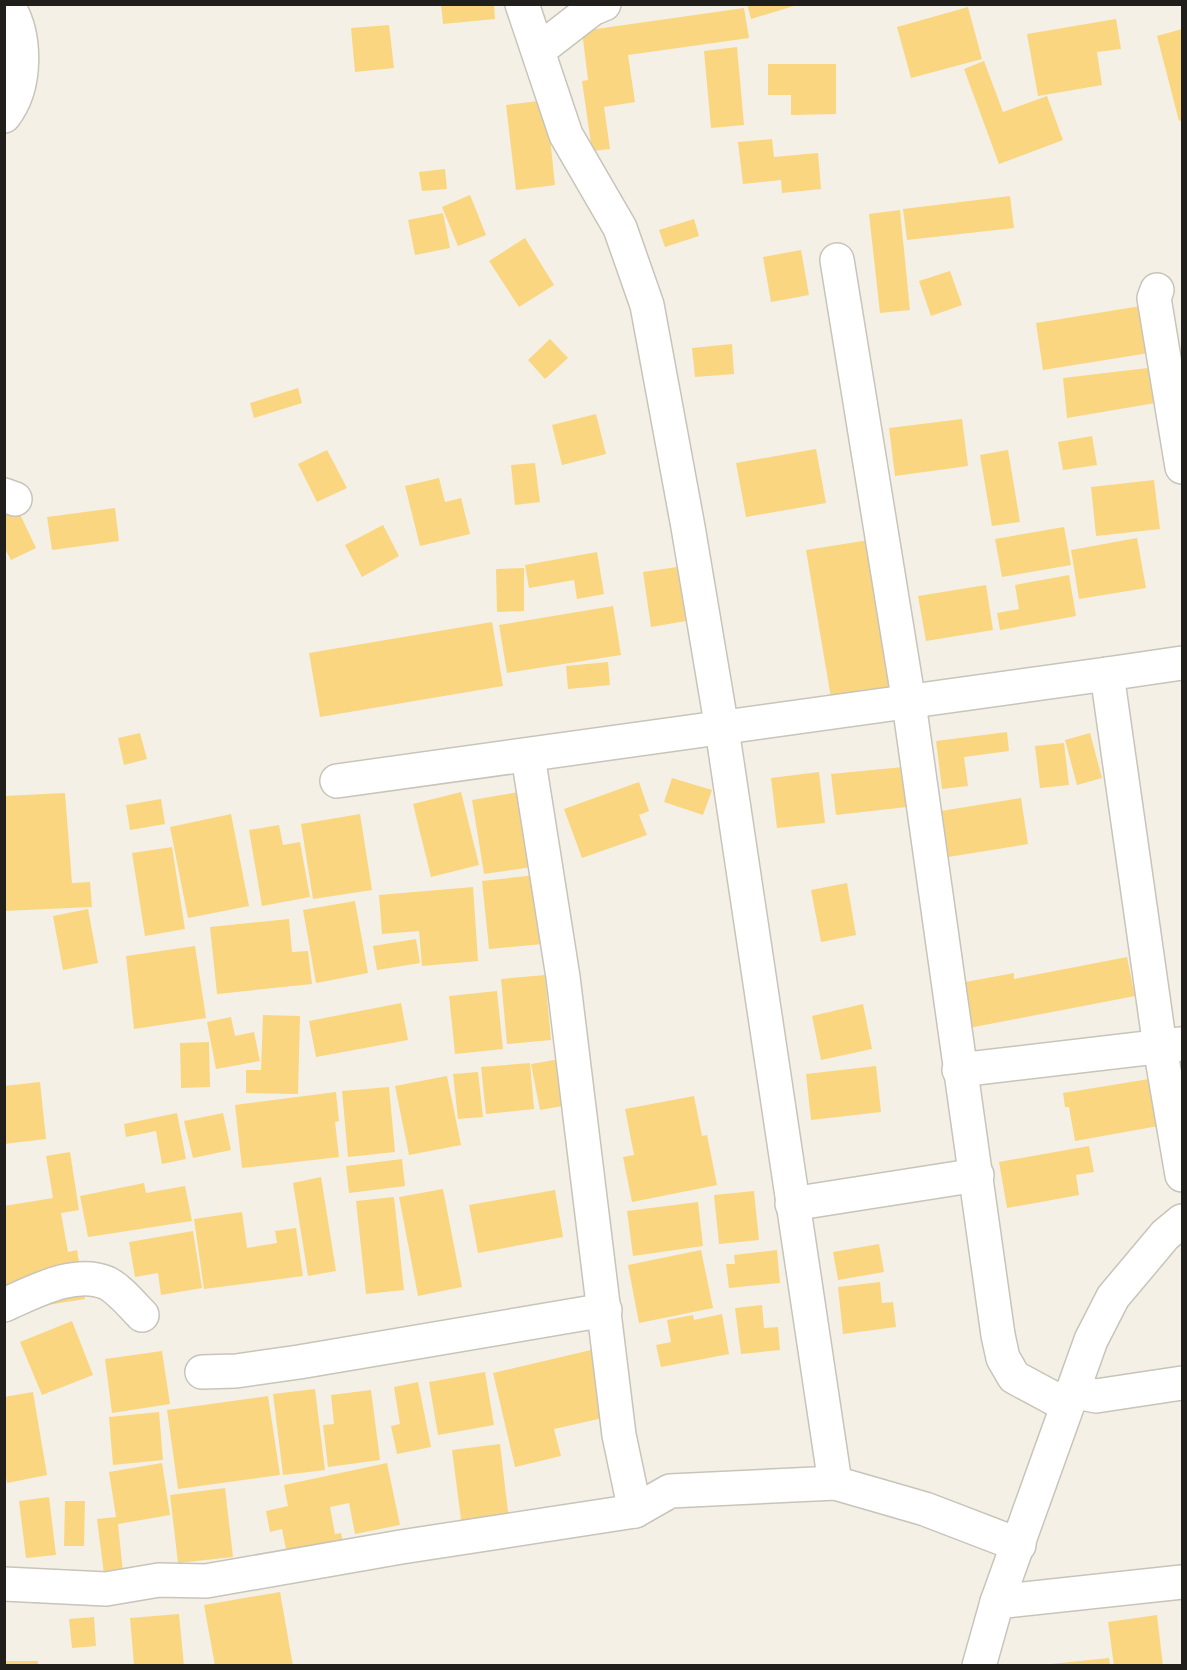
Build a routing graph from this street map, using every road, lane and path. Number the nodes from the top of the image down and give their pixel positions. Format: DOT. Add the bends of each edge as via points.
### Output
graph roads {
  1 [pos="7,4"];
  2 [pos="522,4"];
  3 [pos="604,4"];
  4 [pos="539,50"];
  5 [pos="4,116"];
  6 [pos="837,260"];
  7 [pos="1157,291"];
  8 [pos="1182,467"];
  9 [pos="1182,663"];
  10 [pos="1107,674"];
  11 [pos="909,703"];
  12 [pos="722,729"];
  13 [pos="528,756"];
  14 [pos="337,781"];
  15 [pos="1171,1045"];
  16 [pos="959,1070"];
  17 [pos="977,1174"];
  18 [pos="1182,1175"];
  19 [pos="792,1204"];
  20 [pos="1182,1221"];
  21 [pos="4,1305"];
  22 [pos="605,1310"];
  23 [pos="142,1315"];
  24 [pos="202,1372"];
  25 [pos="1182,1383"];
  26 [pos="1069,1398"];
  27 [pos="835,1482"];
  28 [pos="635,1511"];
  29 [pos="1019,1545"];
  30 [pos="1182,1582"];
  31 [pos="4,1584"];
  32 [pos="997,1602"];
  33 [pos="979,1665"];
  1 -- 5 [label="street" via="16,27 22,74 16,99"];
  2 -- 4 [label="street"];
  3 -- 4 [label="street"];
  4 -- 12 [label="street" via="566,135 620,228 646,305"];
  6 -- 11 [label="street"];
  7 -- 8 [label="street" via="1154,298"];
  9 -- 10 [label="street"];
  10 -- 11 [label="street"];
  10 -- 15 [label="street"];
  11 -- 12 [label="street"];
  11 -- 16 [label="street"];
  12 -- 13 [label="street"];
  12 -- 19 [label="street"];
  13 -- 14 [label="street"];
  13 -- 22 [label="street" via="563,977"];
  15 -- 16 [label="street"];
  15 -- 18 [label="street"];
  16 -- 17 [label="street"];
  17 -- 19 [label="street"];
  17 -- 26 [label="street" via="1003,1358 1014,1377"];
  19 -- 27 [label="street"];
  20 -- 26 [label="street" via="1161,1239 1113,1297"];
  21 -- 23 [label="street" via="31,1293 87,1278 109,1284"];
  22 -- 24 [label="street" via="299,1362"];
  22 -- 28 [label="street" via="617,1424"];
  25 -- 26 [label="street"];
  26 -- 29 [label="street"];
  27 -- 28 [label="street" via="670,1491"];
  27 -- 29 [label="street" via="925,1509"];
  28 -- 31 [label="street" via="206,1581 159,1580 106,1589"];
  29 -- 32 [label="street"];
  30 -- 32 [label="street"];
  32 -- 33 [label="street"];
}
